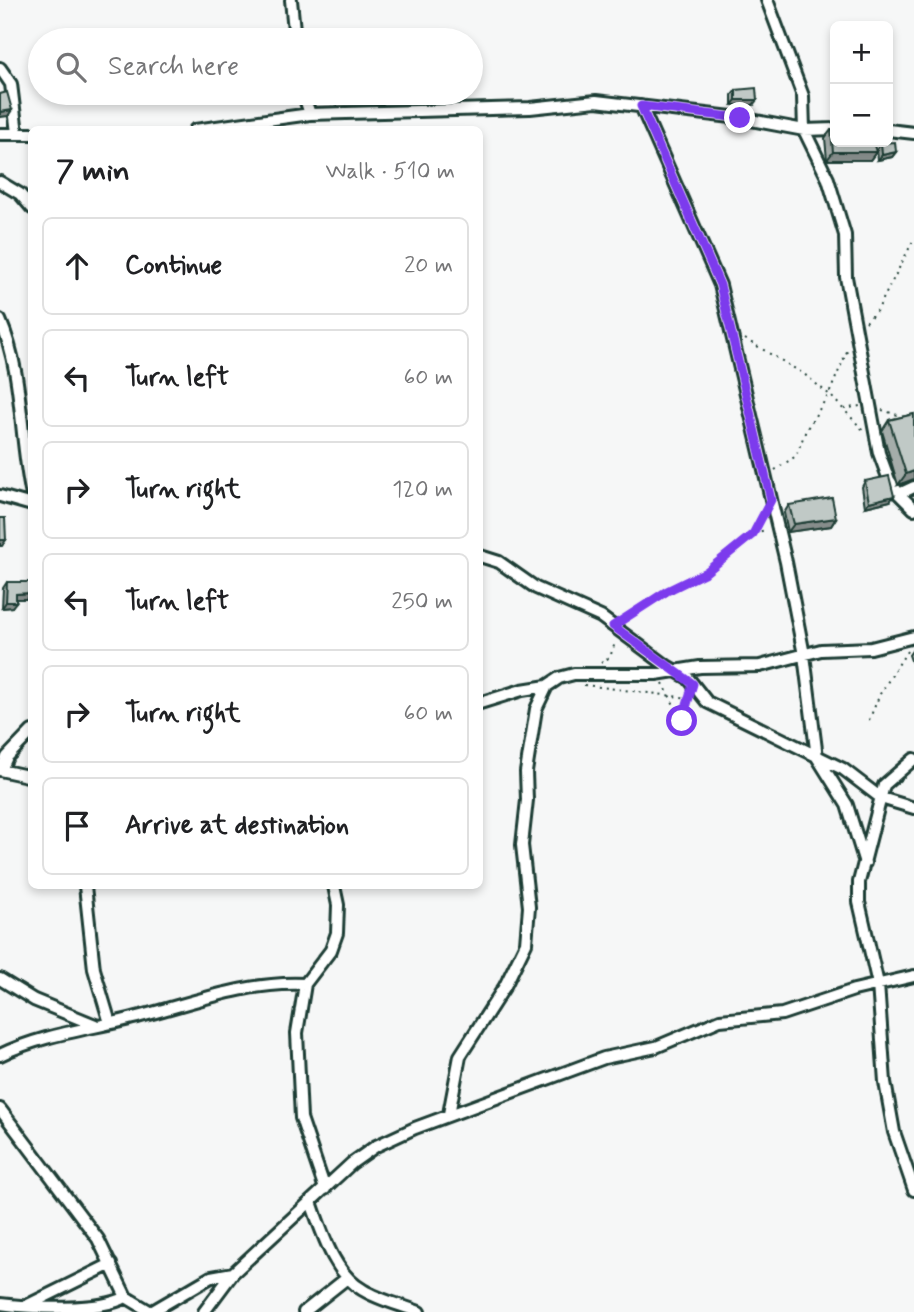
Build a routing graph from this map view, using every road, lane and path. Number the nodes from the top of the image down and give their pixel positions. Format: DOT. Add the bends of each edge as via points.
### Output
graph roads {
  1 [pos="291,0"];
  2 [pos="767,0"];
  3 [pos="294,28"];
  4 [pos="0,68"];
  5 [pos="804,103"];
  6 [pos="307,105"];
  7 [pos="641,106"];
  8 [pos="310,114"];
  9 [pos="224,126"];
  10 [pos="784,126"];
  11 [pos="830,129"];
  12 [pos="804,130"];
  13 [pos="893,130"];
  14 [pos="914,132"];
  15 [pos="17,133"];
  16 [pos="0,134"];
  17 [pos="28,134"];
  18 [pos="0,182"];
  19 [pos="28,203"];
  20 [pos="914,239"];
  21 [pos="0,320"];
  22 [pos="856,332"];
  23 [pos="731,334"];
  24 [pos="829,394"];
  25 [pos="876,441"];
  26 [pos="766,477"];
  27 [pos="28,478"];
  28 [pos="914,487"];
  29 [pos="899,494"];
  30 [pos="0,496"];
  31 [pos="771,500"];
  32 [pos="28,504"];
  33 [pos="914,509"];
  34 [pos="777,526"];
  35 [pos="753,534"];
  36 [pos="483,557"];
  37 [pos="613,626"];
  38 [pos="912,638"];
  39 [pos="804,655"];
  40 [pos="599,664"];
  41 [pos="674,669"];
  42 [pos="656,674"];
  43 [pos="693,684"];
  44 [pos="547,686"];
  45 [pos="624,688"];
  46 [pos="672,696"];
  47 [pos="689,698"];
  48 [pos="707,702"];
  49 [pos="483,703"];
  50 [pos="869,720"];
  51 [pos="28,735"];
  52 [pos="817,757"];
  53 [pos="914,759"];
  54 [pos="1,770"];
  55 [pos="28,775"];
  56 [pos="881,798"];
  57 [pos="914,808"];
  58 [pos="865,863"];
  59 [pos="85,889"];
  60 [pos="335,889"];
  61 [pos="914,976"];
  62 [pos="0,979"];
  63 [pos="305,984"];
  64 [pos="878,984"];
  65 [pos="110,1023"];
  66 [pos="97,1026"];
  67 [pos="0,1055"];
  68 [pos="0,1109"];
  69 [pos="449,1114"];
  70 [pos="325,1189"];
  71 [pos="914,1190"];
  72 [pos="312,1202"];
  73 [pos="110,1264"];
  74 [pos="233,1273"];
  75 [pos="347,1278"];
  76 [pos="126,1297"];
  77 [pos="12,1307"];
  78 [pos="151,1312"];
  79 [pos="204,1312"];
  80 [pos="304,1312"];
  81 [pos="419,1312"];
  1 -- 3 [label="street"];
  2 -- 5 [label="street"];
  4 -- 15 [label="street" via="11,85"];
  5 -- 10 [label="street"];
  5 -- 12 [label="street"];
  6 -- 8 [label="street"];
  7 -- 8 [label="street" via="582,101 530,108"];
  7 -- 10 [label="street"];
  7 -- 23 [label="street" via="720,285"];
  8 -- 9 [label="street"];
  10 -- 12 [label="street"];
  11 -- 12 [label="street"];
  12 -- 22 [label="street" via="828,180 845,235 846,277"];
  13 -- 14 [label="street"];
  15 -- 16 [label="street"];
  15 -- 17 [label="street"];
  18 -- 19 [label="street"];
  20 -- 22 [label="path" via="878,309"];
  21 -- 27 [label="street" via="12,347"];
  22 -- 24 [label="path"];
  22 -- 25 [label="street"];
  23 -- 24 [label="path" via="759,345"];
  23 -- 26 [label="street"];
  24 -- 25 [label="path"];
  24 -- 26 [label="path" via="796,456"];
  25 -- 29 [label="street" via="889,481"];
  26 -- 31 [label="street"];
  28 -- 29 [label="street"];
  29 -- 33 [label="street"];
  30 -- 32 [label="street"];
  31 -- 34 [label="street"];
  31 -- 35 [label="path"];
  34 -- 35 [label="path"];
  34 -- 39 [label="street"];
  35 -- 37 [label="path" via="706,572"];
  36 -- 37 [label="street"];
  37 -- 40 [label="path" via="614,648"];
  37 -- 41 [label="street"];
  38 -- 39 [label="street" via="871,648 832,648"];
  38 -- 50 [label="path"];
  39 -- 41 [label="street" via="760,666"];
  39 -- 52 [label="street"];
  41 -- 42 [label="street"];
  41 -- 43 [label="street"];
  42 -- 44 [label="street" via="574,674"];
  42 -- 46 [label="path"];
  43 -- 47 [label="path"];
  43 -- 48 [label="street"];
  44 -- 49 [label="street"];
  44 -- 69 [label="street" via="536,709 526,772 522,845 529,907 526,943 505,986 460,1056"];
  45 -- 46 [label="path"];
  46 -- 47 [label="path"];
  46 -- 47 [label="path" via="682,721"];
  47 -- 48 [label="path"];
  48 -- 52 [label="street"];
  51 -- 54 [label="street"];
  52 -- 56 [label="street" via="843,769"];
  52 -- 58 [label="street" via="847,805"];
  53 -- 56 [label="street" via="884,785"];
  54 -- 55 [label="street"];
  56 -- 57 [label="street"];
  56 -- 58 [label="street"];
  58 -- 64 [label="street" via="859,902"];
  59 -- 65 [label="street" via="94,969"];
  60 -- 63 [label="street" via="337,933 331,950"];
  61 -- 64 [label="street"];
  62 -- 66 [label="street" via="34,1000"];
  63 -- 65 [label="street" via="232,992"];
  63 -- 70 [label="street" via="297,1033 302,1118"];
  64 -- 69 [label="street" via="782,1014 720,1020 656,1047 604,1058"];
  64 -- 71 [label="street" via="885,1082 894,1132"];
  65 -- 66 [label="street"];
  66 -- 67 [label="street" via="20,1045"];
  68 -- 73 [label="street" via="98,1239"];
  69 -- 70 [label="street" via="376,1146"];
  70 -- 72 [label="street"];
  72 -- 74 [label="street"];
  72 -- 75 [label="street" via="325,1241"];
  73 -- 76 [label="street"];
  73 -- 77 [label="street"];
  74 -- 78 [label="street" via="211,1277"];
  74 -- 79 [label="street"];
  75 -- 80 [label="street"];
  75 -- 81 [label="street" via="363,1291"];
  76 -- 77 [label="street" via="93,1308"];
  76 -- 78 [label="street"];
}
